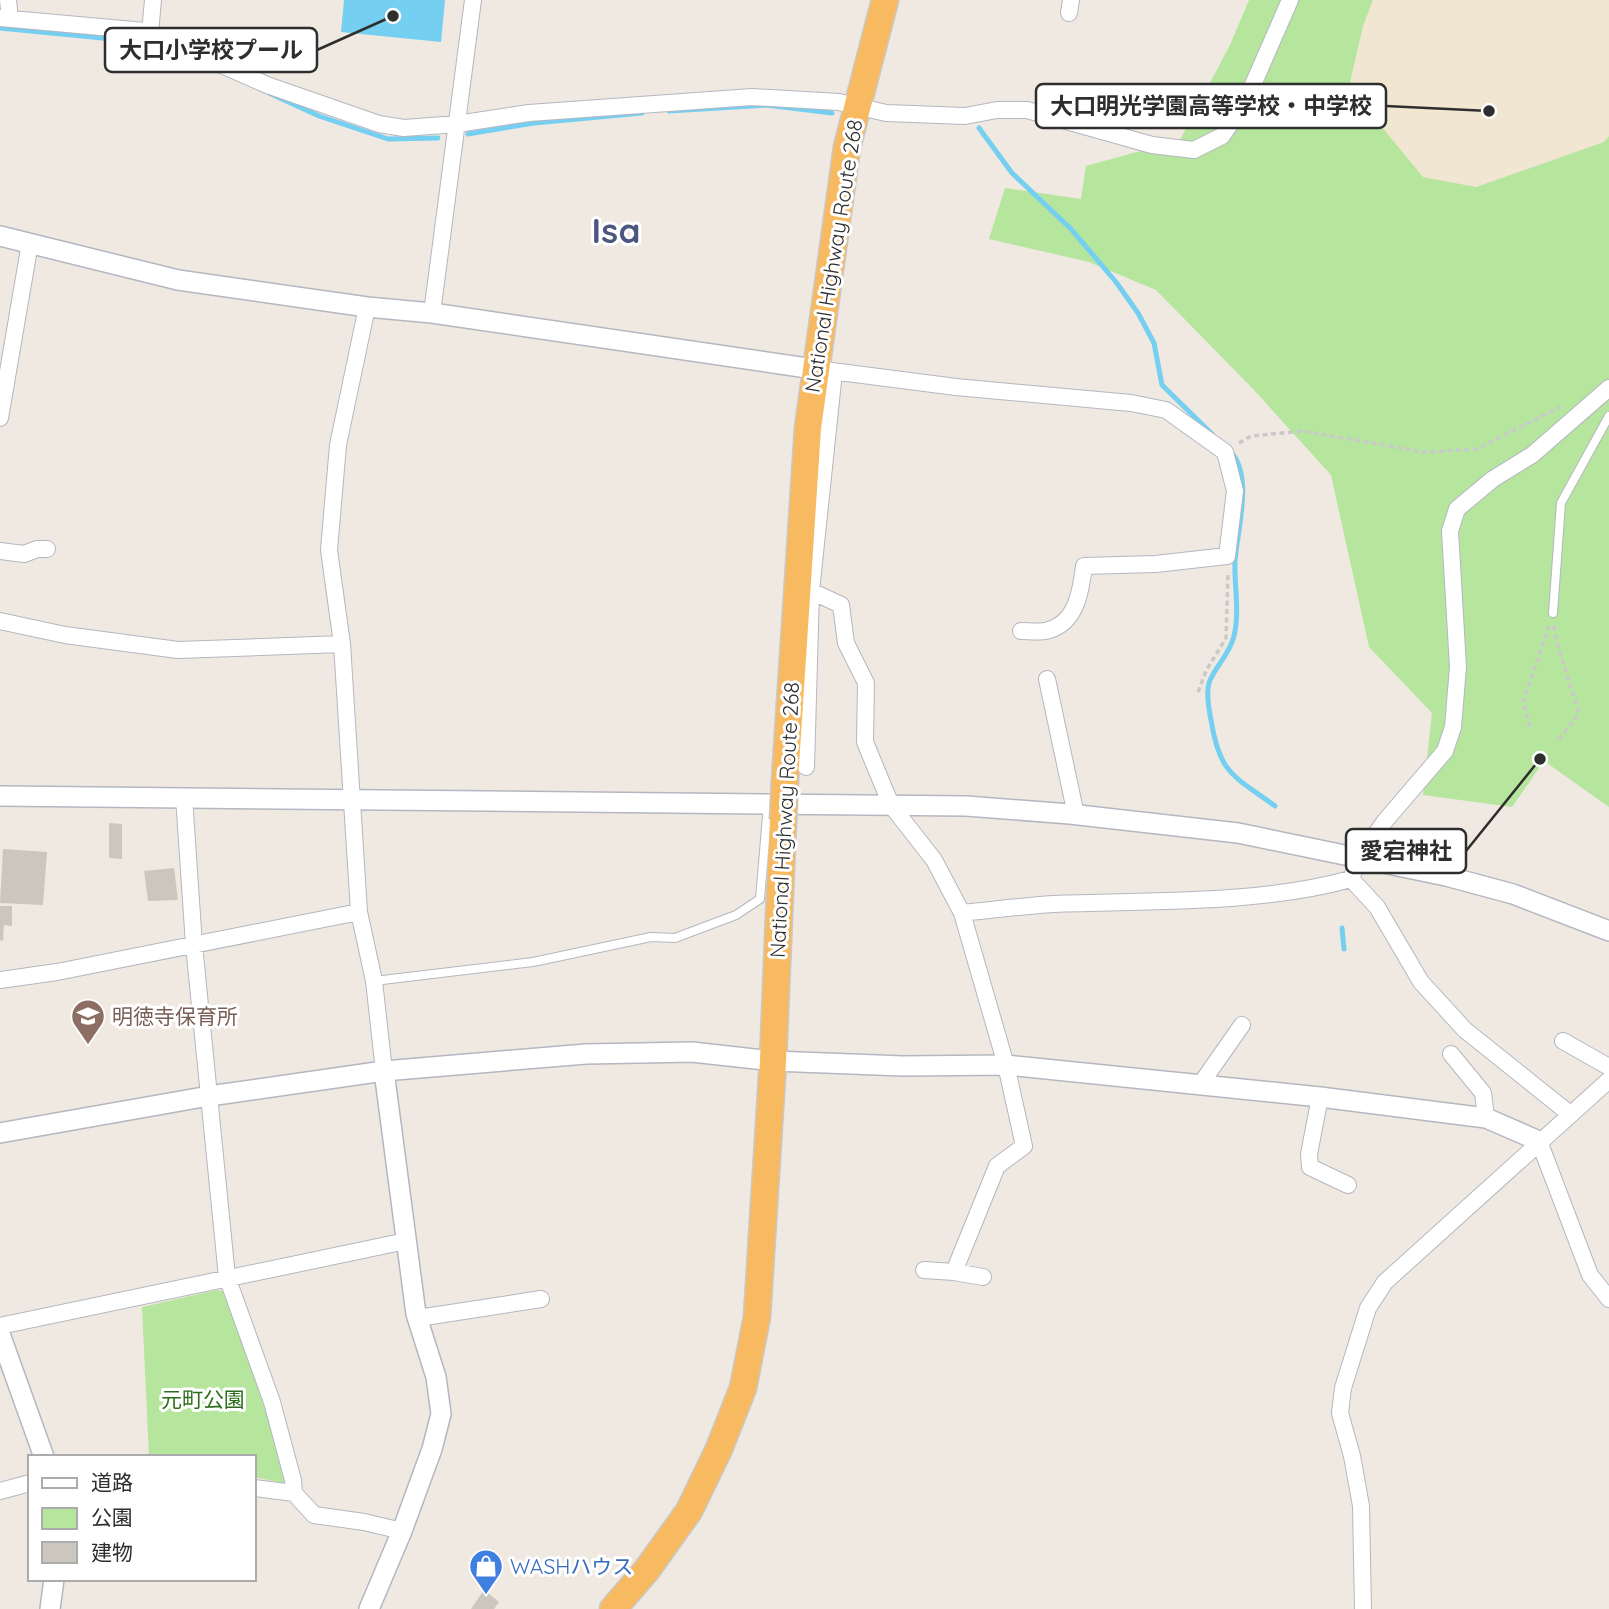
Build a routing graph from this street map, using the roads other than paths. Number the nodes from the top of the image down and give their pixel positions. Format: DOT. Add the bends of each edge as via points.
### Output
graph roads {
  1 [pos="8,0"];
  2 [pos="153,0"];
  3 [pos="473,0"];
  4 [pos="885,0"];
  5 [pos="1290,0"];
  6 [pos="5,18"];
  7 [pos="150,33"];
  8 [pos="856,106"];
  9 [pos="457,124"];
  10 [pos="0,236"];
  11 [pos="30,243"];
  12 [pos="367,307"];
  13 [pos="432,313"];
  14 [pos="824,370"];
  15 [pos="1609,388"];
  16 [pos="1609,416"];
  17 [pos="0,418"];
  18 [pos="47,549"];
  19 [pos="0,551"];
  20 [pos="811,591"];
  21 [pos="1553,613"];
  22 [pos="0,621"];
  23 [pos="1021,631"];
  24 [pos="342,644"];
  25 [pos="1047,679"];
  26 [pos="795,774"];
  27 [pos="0,796"];
  28 [pos="184,797"];
  29 [pos="353,798"];
  30 [pos="891,805"];
  31 [pos="775,811"];
  32 [pos="1076,815"];
  33 [pos="1359,858"];
  34 [pos="1351,879"];
  35 [pos="359,912"];
  36 [pos="962,913"];
  37 [pos="1609,931"];
  38 [pos="194,945"];
  39 [pos="0,980"];
  40 [pos="374,981"];
  41 [pos="1242,1025"];
  42 [pos="1563,1041"];
  43 [pos="1451,1054"];
  44 [pos="773,1061"];
  45 [pos="1006,1065"];
  46 [pos="1609,1067"];
  47 [pos="384,1071"];
  48 [pos="1609,1080"];
  49 [pos="1200,1085"];
  50 [pos="209,1096"];
  51 [pos="1320,1097"];
  52 [pos="1570,1114"];
  53 [pos="1486,1118"];
  54 [pos="0,1133"];
  55 [pos="1539,1141"];
  56 [pos="1348,1185"];
  57 [pos="406,1241"];
  58 [pos="924,1270"];
  59 [pos="954,1272"];
  60 [pos="227,1277"];
  61 [pos="983,1278"];
  62 [pos="541,1299"];
  63 [pos="1609,1299"];
  64 [pos="418,1318"];
  65 [pos="0,1326"];
  66 [pos="0,1334"];
  67 [pos="43,1455"];
  68 [pos="28,1484"];
  69 [pos="256,1488"];
  70 [pos="0,1491"];
  71 [pos="294,1493"];
  72 [pos="402,1531"];
  73 [pos="54,1581"];
  74 [pos="50,1609"];
  75 [pos="369,1609"];
  76 [pos="613,1609"];
  77 [pos="1363,1609"];
  1 -- 6 [label="street"];
  2 -- 7 [label="street"];
  3 -- 9 [label="street"];
  4 -- 8 [label="highway, National Highway Route 268"];
  5 -- 8 [label="street" via="1245,103 1222,136 1194,150 1152,145 1027,110 965,116 886,113"];
  6 -- 7 [label="street"];
  7 -- 9 [label="street" via="267,85 379,124 404,128"];
  8 -- 9 [label="street" via="752,97 529,113"];
  8 -- 14 [label="highway, National Highway Route 268" via="847,147"];
  9 -- 13 [label="street"];
  10 -- 11 [label="street"];
  11 -- 12 [label="street" via="178,280"];
  11 -- 17 [label="street"];
  12 -- 13 [label="street"];
  12 -- 24 [label="street" via="338,445 329,550"];
  13 -- 14 [label="street"];
  14 -- 20 [label="street"];
  14 -- 23 [label="street" via="1166,410 1225,452 1234,491 1227,556 1084,566 1081,593 1062,624 1048,631"];
  14 -- 26 [label="highway, National Highway Route 268" via="808,428"];
  15 -- 33 [label="street" via="1532,455 1457,509 1450,531 1458,667 1453,727 1445,751"];
  16 -- 21 [label="lane" via="1561,503"];
  18 -- 19 [label="street" via="24,554"];
  20 -- 26 [label="street"];
  20 -- 30 [label="street" via="841,605 846,643 866,683 865,742"];
  22 -- 24 [label="street" via="178,650"];
  24 -- 29 [label="street"];
  25 -- 32 [label="street"];
  26 -- 31 [label="highway, National Highway Route 268, bridge"];
  27 -- 28 [label="street"];
  28 -- 29 [label="street"];
  28 -- 38 [label="street"];
  29 -- 31 [label="street"];
  29 -- 35 [label="street"];
  30 -- 31 [label="street"];
  30 -- 32 [label="street"];
  30 -- 36 [label="street" via="933,860"];
  31 -- 40 [label="lane" via="760,899 736,915 675,938 651,936 533,962"];
  31 -- 44 [label="highway, National Highway Route 268"];
  32 -- 33 [label="street" via="1238,833"];
  33 -- 34 [label="street"];
  33 -- 37 [label="street" via="1513,894"];
  34 -- 36 [label="street" via="1221,900 1050,905"];
  34 -- 52 [label="street" via="1377,906 1421,982 1465,1030"];
  35 -- 38 [label="street"];
  35 -- 40 [label="street"];
  36 -- 45 [label="street"];
  38 -- 39 [label="street"];
  38 -- 50 [label="street"];
  40 -- 47 [label="street"];
  41 -- 49 [label="street"];
  42 -- 46 [label="street"];
  43 -- 53 [label="street" via="1483,1093"];
  44 -- 45 [label="street"];
  44 -- 47 [label="street" via="692,1052 586,1054"];
  44 -- 76 [label="highway, National Highway Route 268" via="757,1317 743,1388 689,1511"];
  45 -- 49 [label="street"];
  45 -- 59 [label="street" via="1024,1146 997,1166"];
  47 -- 50 [label="street"];
  47 -- 57 [label="street"];
  48 -- 52 [label="street"];
  49 -- 51 [label="street"];
  50 -- 54 [label="street"];
  50 -- 60 [label="street"];
  51 -- 53 [label="street"];
  51 -- 56 [label="street" via="1310,1167"];
  52 -- 55 [label="street"];
  53 -- 55 [label="street"];
  55 -- 63 [label="street" via="1590,1275"];
  55 -- 77 [label="street" via="1384,1282 1368,1308 1343,1388 1340,1413 1361,1506"];
  57 -- 60 [label="street"];
  57 -- 64 [label="street"];
  58 -- 59 [label="street"];
  59 -- 61 [label="street"];
  60 -- 65 [label="street"];
  60 -- 71 [label="street" via="272,1402"];
  62 -- 64 [label="street"];
  64 -- 72 [label="street" via="436,1377 441,1414"];
  66 -- 67 [label="street"];
  68 -- 70 [label="street"];
  69 -- 71 [label="street"];
  71 -- 72 [label="street" via="314,1515"];
  72 -- 75 [label="street"];
  73 -- 74 [label="street"];
}
